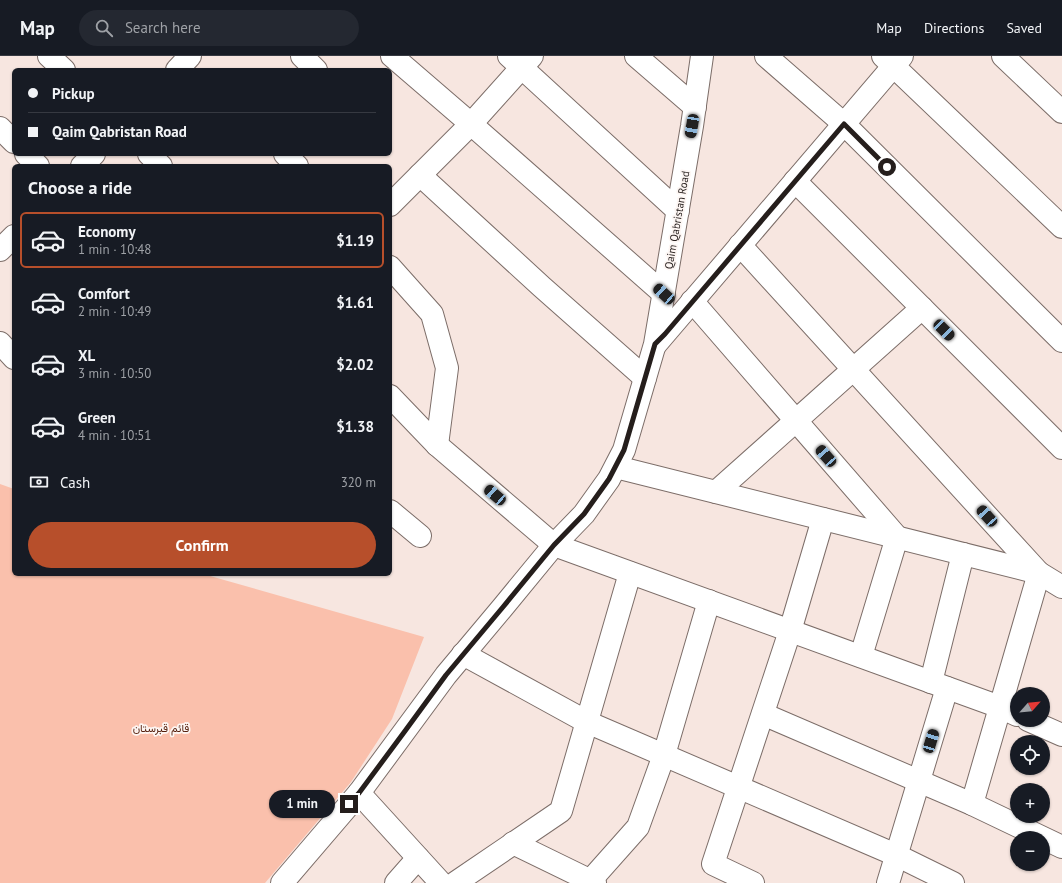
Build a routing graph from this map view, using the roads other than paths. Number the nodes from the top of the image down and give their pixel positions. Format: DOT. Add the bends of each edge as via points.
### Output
graph roads {
  1 [pos="50,56"];
  2 [pos="190,56"];
  3 [pos="302,56"];
  4 [pos="392,56"];
  5 [pos="636,56"];
  6 [pos="702,56"];
  7 [pos="766,56"];
  8 [pos="1003,56"];
  9 [pos="893,59"];
  10 [pos="521,60"];
  11 [pos="62,68"];
  12 [pos="179,68"];
  13 [pos="201,68"];
  14 [pos="314,68"];
  15 [pos="695,107"];
  16 [pos="1062,112"];
  17 [pos="471,124"];
  18 [pos="844,124"];
  19 [pos="0,128"];
  20 [pos="12,140"];
  21 [pos="28,156"];
  22 [pos="92,156"];
  23 [pos="151,156"];
  24 [pos="287,156"];
  25 [pos="36,164"];
  26 [pos="84,164"];
  27 [pos="159,164"];
  28 [pos="295,164"];
  29 [pos="420,175"];
  30 [pos="795,181"];
  31 [pos="392,203"];
  32 [pos="678,211"];
  33 [pos="1062,227"];
  34 [pos="740,245"];
  35 [pos="392,269"];
  36 [pos="664,294"];
  37 [pos="692,301"];
  38 [pos="922,308"];
  39 [pos="1062,341"];
  40 [pos="0,344"];
  41 [pos="655,344"];
  42 [pos="12,356"];
  43 [pos="854,369"];
  44 [pos="645,378"];
  45 [pos="392,398"];
  46 [pos="796,421"];
  47 [pos="436,445"];
  48 [pos="1062,448"];
  49 [pos="616,467"];
  50 [pos="716,492"];
  51 [pos="392,513"];
  52 [pos="823,519"];
  53 [pos="420,536"];
  54 [pos="897,537"];
  55 [pos="554,545"];
  56 [pos="963,554"];
  57 [pos="630,573"];
  58 [pos="1039,573"];
  59 [pos="1062,587"];
  60 [pos="709,601"];
  61 [pos="790,630"];
  62 [pos="463,654"];
  63 [pos="861,656"];
  64 [pos="939,685"];
  65 [pos="1008,711"];
  66 [pos="763,714"];
  67 [pos="587,722"];
  68 [pos="1044,727"];
  69 [pos="1062,735"];
  70 [pos="664,755"];
  71 [pos="919,780"];
  72 [pos="738,787"];
  73 [pos="359,793"];
  74 [pos="972,804"];
  75 [pos="514,843"];
  76 [pos="1062,847"];
  77 [pos="896,855"];
  78 [pos="418,858"];
  79 [pos="592,882"];
  80 [pos="282,883"];
  81 [pos="396,883"];
  82 [pos="441,883"];
  83 [pos="455,883"];
  84 [pos="753,883"];
  85 [pos="888,883"];
  86 [pos="953,883"];
  1 -- 11 [label="street"];
  2 -- 12 [label="street"];
  2 -- 13 [label="street"];
  3 -- 14 [label="street"];
  4 -- 17 [label="street"];
  5 -- 15 [label="street"];
  6 -- 15 [label="street, Qaim Qabristan Road"];
  7 -- 18 [label="street"];
  8 -- 16 [label="street"];
  9 -- 18 [label="street"];
  9 -- 33 [label="street"];
  10 -- 17 [label="street"];
  10 -- 32 [label="street"];
  15 -- 32 [label="street, Qaim Qabristan Road"];
  17 -- 29 [label="street"];
  17 -- 36 [label="street"];
  18 -- 30 [label="street"];
  18 -- 39 [label="street"];
  19 -- 20 [label="street"];
  21 -- 25 [label="street"];
  22 -- 26 [label="street"];
  23 -- 27 [label="street"];
  24 -- 28 [label="street"];
  29 -- 31 [label="street"];
  29 -- 44 [label="street"];
  30 -- 34 [label="street"];
  30 -- 38 [label="street"];
  32 -- 36 [label="street, Qaim Qabristan Road"];
  34 -- 37 [label="street"];
  34 -- 43 [label="street"];
  35 -- 47 [label="street" via="432,314 447,368"];
  36 -- 41 [label="street, Qaim Qabristan Road"];
  37 -- 41 [label="street"];
  37 -- 46 [label="street"];
  38 -- 43 [label="street"];
  38 -- 48 [label="street"];
  40 -- 42 [label="street"];
  41 -- 44 [label="street, Qaim Qabristan Road"];
  43 -- 46 [label="street"];
  43 -- 58 [label="street"];
  44 -- 49 [label="street, Qaim Qabristan Road" via="624,450"];
  45 -- 47 [label="street"];
  46 -- 50 [label="street"];
  46 -- 54 [label="street"];
  47 -- 55 [label="street"];
  49 -- 50 [label="street"];
  49 -- 55 [label="street, Qaim Qabristan Road" via="584,514"];
  50 -- 52 [label="street"];
  51 -- 53 [label="street"];
  52 -- 54 [label="street"];
  52 -- 61 [label="street"];
  54 -- 56 [label="street"];
  54 -- 63 [label="street"];
  55 -- 57 [label="street"];
  55 -- 62 [label="street, Qaim Qabristan Road"];
  56 -- 58 [label="street"];
  56 -- 64 [label="street"];
  57 -- 60 [label="street"];
  57 -- 67 [label="street"];
  58 -- 59 [label="street"];
  58 -- 65 [label="street"];
  60 -- 61 [label="street"];
  60 -- 70 [label="street"];
  61 -- 63 [label="street"];
  61 -- 66 [label="street"];
  62 -- 67 [label="street"];
  62 -- 73 [label="street, Qaim Qabristan Road"];
  63 -- 64 [label="street"];
  64 -- 65 [label="street"];
  64 -- 71 [label="street"];
  65 -- 74 [label="street"];
  66 -- 71 [label="street"];
  66 -- 72 [label="street"];
  67 -- 70 [label="street"];
  67 -- 75 [label="street" via="561,811"];
  68 -- 69 [label="street"];
  70 -- 72 [label="street"];
  70 -- 79 [label="street" via="638,828"];
  71 -- 74 [label="street"];
  71 -- 77 [label="street"];
  72 -- 77 [label="street"];
  72 -- 84 [label="street" via="713,864"];
  73 -- 78 [label="street"];
  73 -- 80 [label="street, Qaim Qabristan Road"];
  74 -- 76 [label="street"];
  75 -- 79 [label="street"];
  75 -- 83 [label="street"];
  77 -- 85 [label="street"];
  77 -- 86 [label="street"];
  78 -- 81 [label="street"];
  78 -- 82 [label="street"];
}
